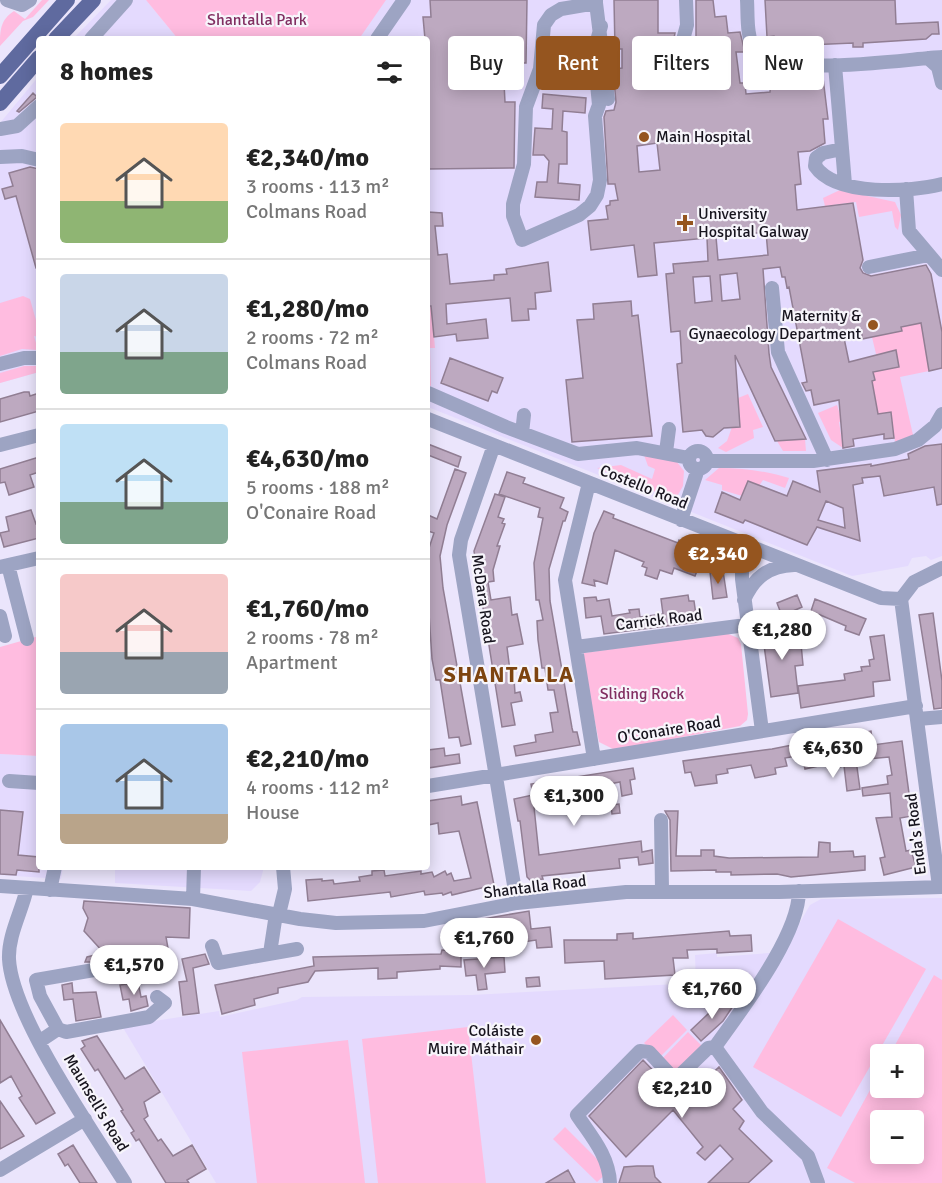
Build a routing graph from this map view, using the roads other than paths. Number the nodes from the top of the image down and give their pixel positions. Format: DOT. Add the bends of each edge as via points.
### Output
graph roads {
  1 [pos="7,0"];
  2 [pos="30,0"];
  3 [pos="67,0"];
  4 [pos="93,0"];
  5 [pos="126,0"];
  6 [pos="404,0"];
  7 [pos="686,0"];
  8 [pos="747,0"];
  9 [pos="596,2"];
  10 [pos="601,26"];
  11 [pos="40,36"];
  12 [pos="59,36"];
  13 [pos="94,36"];
  14 [pos="379,36"];
  15 [pos="684,36"];
  16 [pos="36,40"];
  17 [pos="942,57"];
  18 [pos="928,58"];
  19 [pos="36,61"];
  20 [pos="835,65"];
  21 [pos="0,76"];
  22 [pos="942,81"];
  23 [pos="608,99"];
  24 [pos="0,103"];
  25 [pos="36,109"];
  26 [pos="0,129"];
  27 [pos="842,149"];
  28 [pos="0,157"];
  29 [pos="36,159"];
  30 [pos="845,184"];
  31 [pos="942,184"];
  32 [pos="906,189"];
  33 [pos="929,255"];
  34 [pos="869,267"];
  35 [pos="942,270"];
  36 [pos="772,288"];
  37 [pos="36,358"];
  38 [pos="0,364"];
  39 [pos="430,394"];
  40 [pos="942,414"];
  41 [pos="524,415"];
  42 [pos="430,420"];
  43 [pos="669,429"];
  44 [pos="522,433"];
  45 [pos="36,436"];
  46 [pos="494,445"];
  47 [pos="0,446"];
  48 [pos="666,452"];
  49 [pos="827,460"];
  50 [pos="698,463"];
  51 [pos="589,483"];
  52 [pos="681,520"];
  53 [pos="748,546"];
  54 [pos="36,559"];
  55 [pos="796,565"];
  56 [pos="4,566"];
  57 [pos="942,568"];
  58 [pos="901,599"];
  59 [pos="744,600"];
  60 [pos="0,616"];
  61 [pos="746,625"];
  62 [pos="5,636"];
  63 [pos="27,639"];
  64 [pos="576,647"];
  65 [pos="917,712"];
  66 [pos="942,717"];
  67 [pos="762,731"];
  68 [pos="594,759"];
  69 [pos="494,776"];
  70 [pos="9,781"];
  71 [pos="36,783"];
  72 [pos="430,786"];
  73 [pos="661,820"];
  74 [pos="54,870"];
  75 [pos="194,870"];
  76 [pos="283,870"];
  77 [pos="0,886"];
  78 [pos="940,886"];
  79 [pos="27,888"];
  80 [pos="50,890"];
  81 [pos="662,891"];
  82 [pos="799,891"];
  83 [pos="193,900"];
  84 [pos="517,903"];
  85 [pos="277,914"];
  86 [pos="6,941"];
  87 [pos="212,946"];
  88 [pos="297,949"];
  89 [pos="270,952"];
  90 [pos="94,970"];
  91 [pos="157,997"];
  92 [pos="58,1029"];
  93 [pos="40,1041"];
  94 [pos="715,1047"];
  95 [pos="85,1119"];
  96 [pos="0,1170"];
  97 [pos="125,1183"];
  98 [pos="610,1183"];
  99 [pos="818,1183"];
  1 -- 2 [label="street" via="22,5"];
  3 -- 11 [label="main road"];
  4 -- 12 [label="main road"];
  5 -- 13 [label="street"];
  6 -- 14 [label="street"];
  7 -- 15 [label="street"];
  8 -- 20 [label="street" via="751,41 760,54 785,64"];
  9 -- 10 [label="street"];
  9 -- 10 [label="street" via="561,9 544,25 540,69 526,107 513,204 522,240 579,215 597,195 600,180 595,116 599,105 594,51"];
  10 -- 23 [label="street"];
  16 -- 21 [label="main road"];
  17 -- 18 [label="street"];
  18 -- 20 [label="street"];
  18 -- 22 [label="street" via="938,67"];
  19 -- 24 [label="main road"];
  20 -- 27 [label="street"];
  25 -- 26 [label="street" via="17,126"];
  27 -- 30 [label="street"];
  27 -- 30 [label="street" via="819,155 815,166 826,177"];
  28 -- 29 [label="street"];
  30 -- 32 [label="street"];
  31 -- 32 [label="street"];
  32 -- 33 [label="street" via="909,231"];
  33 -- 34 [label="street"];
  33 -- 35 [label="street"];
  36 -- 49 [label="street" via="778,352"];
  37 -- 38 [label="street"];
  39 -- 44 [label="street"];
  40 -- 49 [label="street" via="927,434 908,445"];
  41 -- 44 [label="street"];
  42 -- 46 [label="street, Costello Road"];
  43 -- 48 [label="street"];
  44 -- 48 [label="street" via="578,454 637,448"];
  45 -- 47 [label="street"];
  46 -- 51 [label="street, Costello Road"];
  46 -- 69 [label="street, McDara Road" via="459,555"];
  48 -- 50 [label="street"];
  49 -- 50 [label="street"];
  50 -- 52 [label="street"];
  51 -- 52 [label="street, Costello Road"];
  51 -- 64 [label="street" via="565,580"];
  52 -- 53 [label="street, Costello Road"];
  53 -- 55 [label="street, Costello Road"];
  53 -- 59 [label="street" via="742,564"];
  54 -- 56 [label="street"];
  55 -- 58 [label="street, Costello Road" via="881,598"];
  55 -- 59 [label="street" via="769,569"];
  56 -- 63 [label="street"];
  57 -- 58 [label="street" via="914,582"];
  58 -- 65 [label="street, Enda's Road"];
  59 -- 61 [label="street"];
  60 -- 62 [label="street"];
  61 -- 64 [label="street, Carrick Road"];
  61 -- 67 [label="street"];
  64 -- 68 [label="street"];
  65 -- 66 [label="street, O'Conaire Road"];
  65 -- 67 [label="street, O'Conaire Road"];
  65 -- 78 [label="street, Enda's Road"];
  67 -- 68 [label="street, O'Conaire Road"];
  68 -- 69 [label="street, O'Conaire Road"];
  69 -- 72 [label="street, O'Conaire Road"];
  69 -- 84 [label="street, McDara Road"];
  70 -- 71 [label="street"];
  73 -- 81 [label="street"];
  74 -- 80 [label="street"];
  75 -- 83 [label="street"];
  76 -- 85 [label="street" via="285,889"];
  77 -- 79 [label="street, Shantalla Road"];
  78 -- 82 [label="street, Shantalla Road"];
  79 -- 80 [label="street, Shantalla Road"];
  79 -- 86 [label="street, Maunsell's Road"];
  80 -- 83 [label="street, Shantalla Road"];
  81 -- 82 [label="street, Shantalla Road"];
  81 -- 84 [label="street, Shantalla Road"];
  82 -- 94 [label="street" via="793,923 784,940"];
  83 -- 85 [label="street, Shantalla Road"];
  84 -- 85 [label="street, Shantalla Road" via="416,921 322,922"];
  85 -- 89 [label="street"];
  86 -- 93 [label="street, Maunsell's Road" via="20,1005"];
  87 -- 89 [label="street" via="218,963"];
  88 -- 89 [label="street"];
  90 -- 92 [label="street" via="36,980"];
  91 -- 92 [label="street" via="165,1003 149,1017 66,1032"];
  92 -- 93 [label="street"];
  93 -- 95 [label="street, Maunsell's Road"];
  94 -- 98 [label="street" via="708,1048 675,1080 649,1052 640,1051 577,1115 608,1165"];
  94 -- 99 [label="street" via="762,1112 807,1156"];
  95 -- 96 [label="street"];
  95 -- 97 [label="street, Maunsell's Road"];
}
